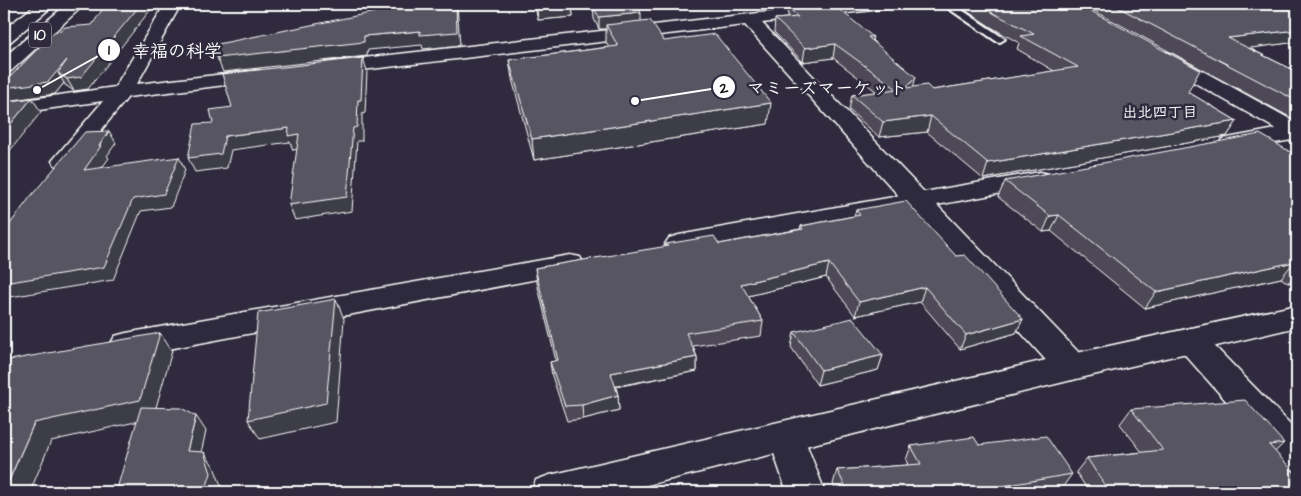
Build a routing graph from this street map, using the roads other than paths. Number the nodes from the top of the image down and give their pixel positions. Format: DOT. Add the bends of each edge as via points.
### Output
graph roads {
  1 [pos="48,4"];
  2 [pos="77,4"];
  3 [pos="174,4"];
  4 [pos="881,4"];
  5 [pos="946,4"];
  6 [pos="827,7"];
  7 [pos="749,19"];
  8 [pos="4,38"];
  9 [pos="1000,39"];
  10 [pos="1152,51"];
  11 [pos="4,67"];
  12 [pos="308,70"];
  13 [pos="279,74"];
  14 [pos="122,92"];
  15 [pos="4,109"];
  16 [pos="1297,132"];
  17 [pos="1210,148"];
  18 [pos="54,173"];
  19 [pos="1064,174"];
  20 [pos="918,201"];
  21 [pos="653,249"];
  22 [pos="594,260"];
  23 [pos="1297,316"];
  24 [pos="1190,340"];
  25 [pos="102,350"];
  26 [pos="1072,367"];
  27 [pos="786,436"];
  28 [pos="1297,455"];
  29 [pos="550,492"];
  30 [pos="806,492"];
  1 -- 8 [label="main road, 10"];
  2 -- 11 [label="main road, 10"];
  3 -- 14 [label="main road"];
  4 -- 6 [label="main road"];
  5 -- 9 [label="lane"];
  6 -- 7 [label="main road"];
  7 -- 12 [label="main road"];
  7 -- 20 [label="main road"];
  10 -- 16 [label="main road"];
  13 -- 14 [label="main road"];
  14 -- 15 [label="main road"];
  14 -- 18 [label="main road"];
  16 -- 17 [label="main road"];
  19 -- 20 [label="main road"];
  20 -- 21 [label="main road"];
  20 -- 26 [label="main road"];
  22 -- 25 [label="main road"];
  23 -- 24 [label="main road"];
  24 -- 26 [label="main road"];
  24 -- 28 [label="main road"];
  26 -- 27 [label="main road"];
  27 -- 29 [label="main road"];
  27 -- 30 [label="main road"];
}
